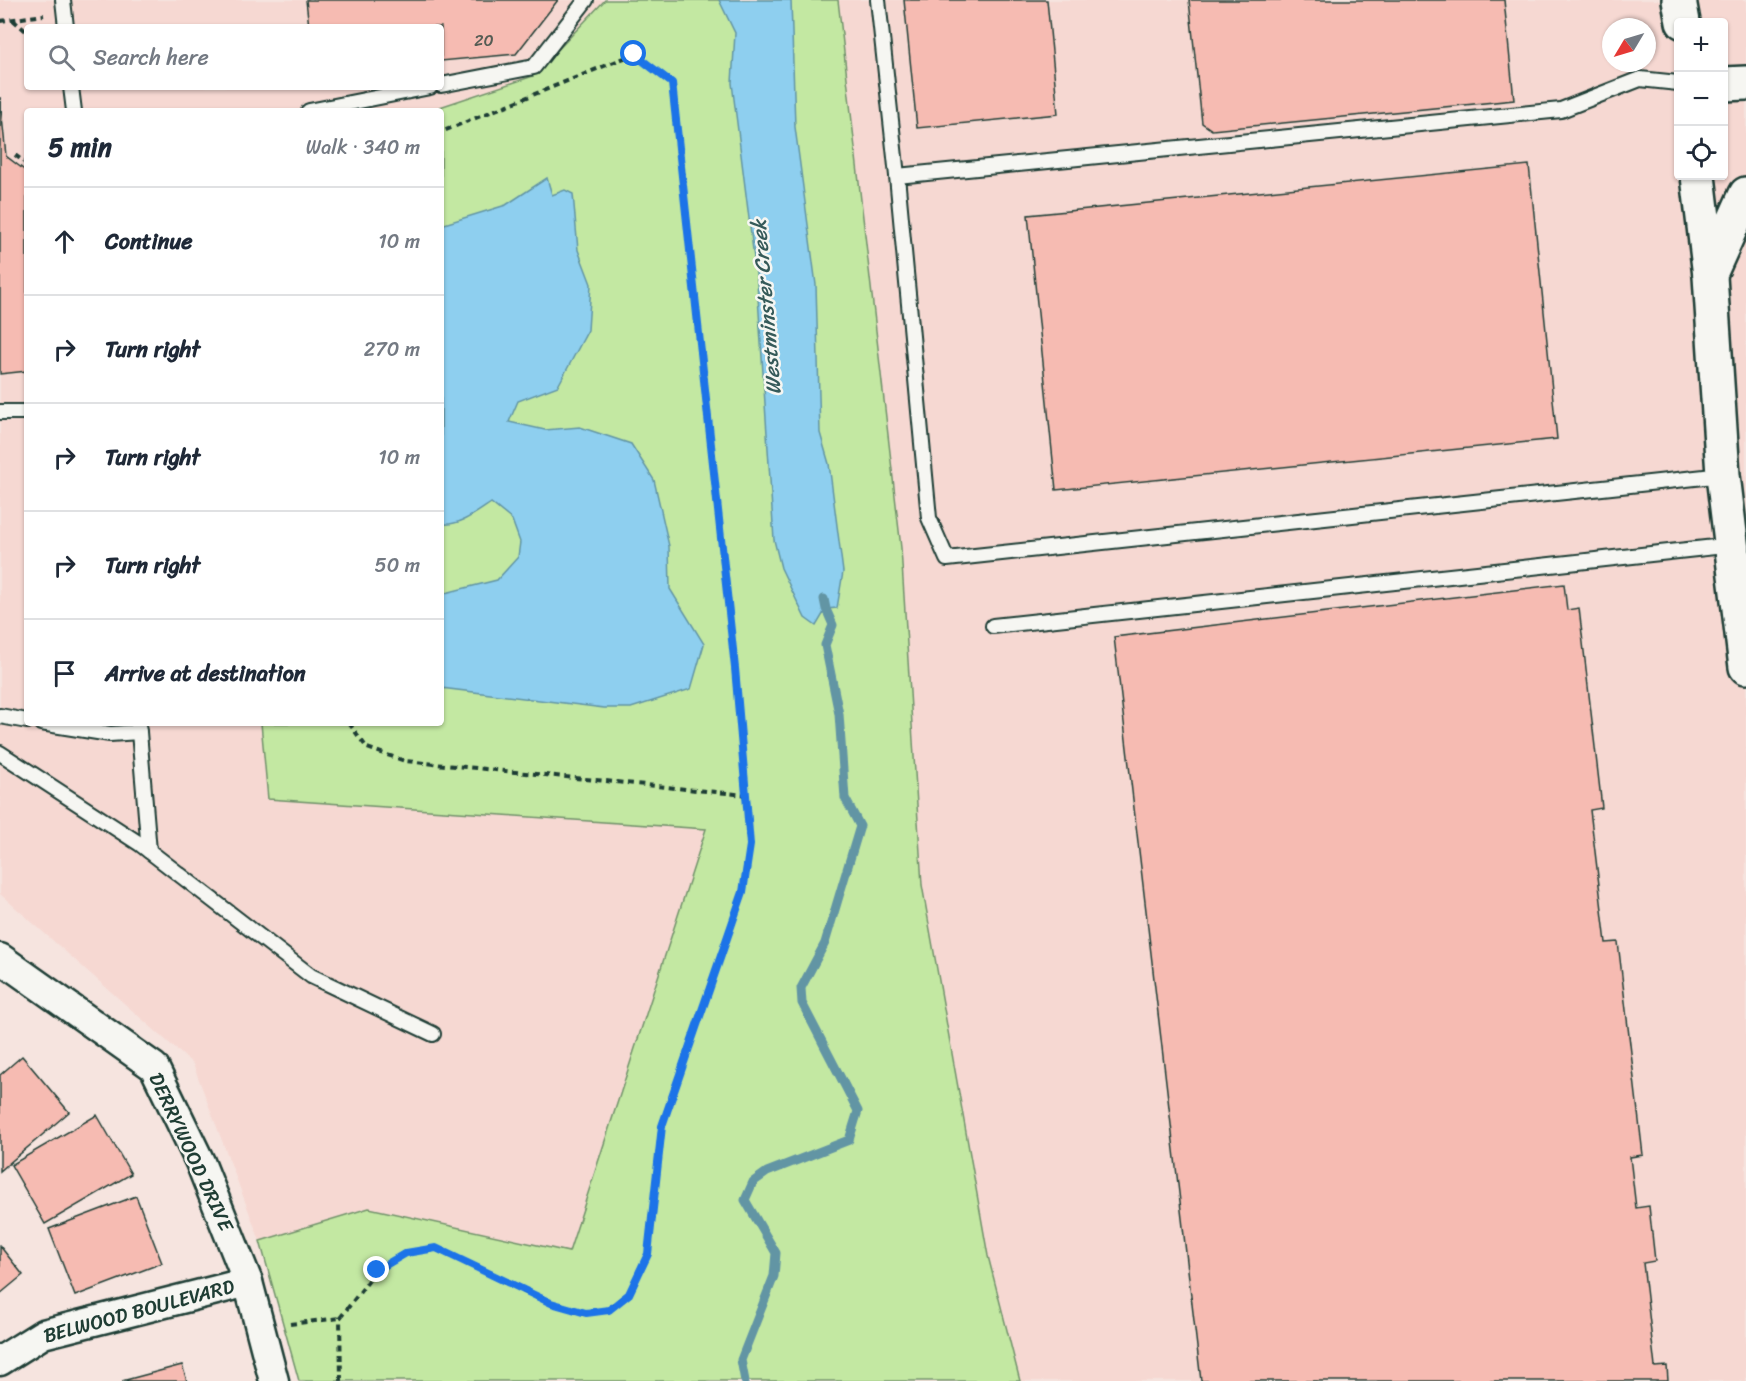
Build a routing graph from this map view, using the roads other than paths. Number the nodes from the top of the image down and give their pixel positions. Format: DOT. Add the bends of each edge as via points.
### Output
graph roads {
  1 [pos="586,0"];
  2 [pos="878,0"];
  3 [pos="1679,0"];
  4 [pos="64,6"];
  5 [pos="1682,18"];
  6 [pos="66,24"];
  7 [pos="1674,83"];
  8 [pos="1746,83"];
  9 [pos="444,84"];
  10 [pos="1728,84"];
  11 [pos="71,90"];
  12 [pos="415,90"];
  13 [pos="74,108"];
  14 [pos="324,108"];
  15 [pos="897,177"];
  16 [pos="1698,180"];
  17 [pos="1746,194"];
  18 [pos="1710,276"];
  19 [pos="0,412"];
  20 [pos="24,412"];
  21 [pos="1723,475"];
  22 [pos="1739,545"];
  23 [pos="993,626"];
  24 [pos="1746,667"];
  25 [pos="0,716"];
  26 [pos="24,720"];
  27 [pos="60,726"];
  28 [pos="139,727"];
  29 [pos="0,753"];
  30 [pos="149,851"];
  31 [pos="0,958"];
  32 [pos="433,1034"];
  33 [pos="249,1282"];
  34 [pos="0,1361"];
  35 [pos="274,1381"];
  1 -- 9 [label="lane" via="534,67"];
  2 -- 15 [label="lane"];
  3 -- 5 [label="street"];
  4 -- 6 [label="lane"];
  7 -- 15 [label="lane" via="1640,79 1561,110"];
  8 -- 10 [label="street"];
  11 -- 13 [label="lane"];
  12 -- 14 [label="lane"];
  15 -- 21 [label="lane" via="928,518 947,559"];
  16 -- 18 [label="street"];
  17 -- 18 [label="street"];
  18 -- 21 [label="street"];
  19 -- 20 [label="lane"];
  21 -- 22 [label="street"];
  22 -- 23 [label="lane"];
  22 -- 24 [label="street"];
  25 -- 26 [label="lane"];
  27 -- 28 [label="lane" via="110,734"];
  28 -- 30 [label="lane"];
  29 -- 30 [label="lane"];
  30 -- 32 [label="lane" via="311,976"];
  31 -- 33 [label="street, DERRYWOOD DRIVE" via="154,1067 200,1162"];
  33 -- 34 [label="street, BELWOOD BOULEVARD" via="43,1334"];
  33 -- 35 [label="street, DERRYWOOD DRIVE"];
}
